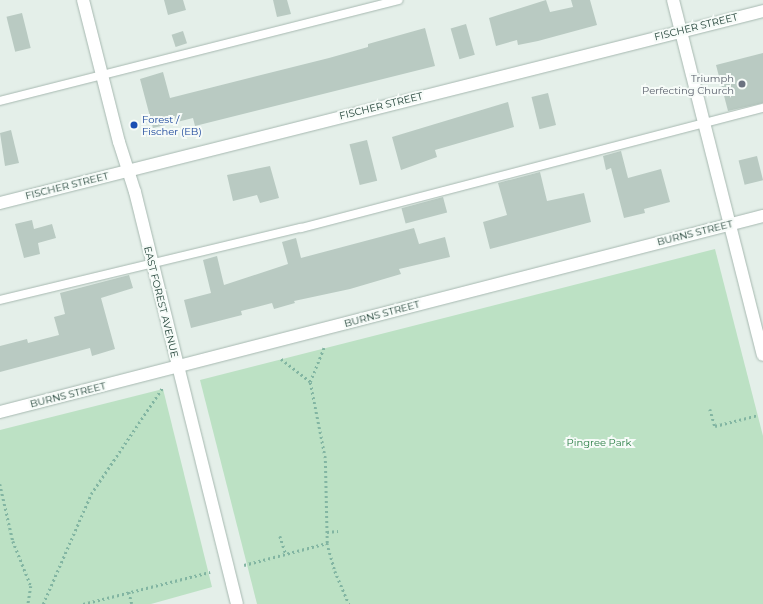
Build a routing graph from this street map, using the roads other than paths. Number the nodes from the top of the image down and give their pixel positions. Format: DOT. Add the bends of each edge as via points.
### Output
graph roads {
  1 [pos="83,0"];
  2 [pos="398,0"];
  3 [pos="673,0"];
  4 [pos="763,10"];
  5 [pos="681,31"];
  6 [pos="102,75"];
  7 [pos="0,101"];
  8 [pos="763,108"];
  9 [pos="704,123"];
  10 [pos="128,170"];
  11 [pos="0,203"];
  12 [pos="763,216"];
  13 [pos="729,224"];
  14 [pos="151,262"];
  15 [pos="0,300"];
  16 [pos="759,324"];
  17 [pos="763,355"];
  18 [pos="177,367"];
  19 [pos="0,412"];
  20 [pos="237,604"];
  1 -- 6 [label="street, EAST FOREST AVENUE"];
  2 -- 6 [label="lane"];
  3 -- 5 [label="street"];
  4 -- 5 [label="street, FISCHER STREET"];
  5 -- 9 [label="street"];
  5 -- 10 [label="street, FISCHER STREET"];
  6 -- 7 [label="lane"];
  6 -- 10 [label="street, EAST FOREST AVENUE"];
  8 -- 9 [label="lane"];
  9 -- 13 [label="street"];
  9 -- 14 [label="lane" via="301,228"];
  10 -- 11 [label="street, FISCHER STREET"];
  10 -- 14 [label="street, EAST FOREST AVENUE"];
  12 -- 13 [label="street, BURNS STREET"];
  13 -- 16 [label="street"];
  13 -- 18 [label="street, BURNS STREET"];
  14 -- 15 [label="lane"];
  14 -- 18 [label="street, EAST FOREST AVENUE"];
  16 -- 17 [label="street"];
  18 -- 19 [label="street, BURNS STREET"];
  18 -- 20 [label="street, EAST FOREST AVENUE"];
}
